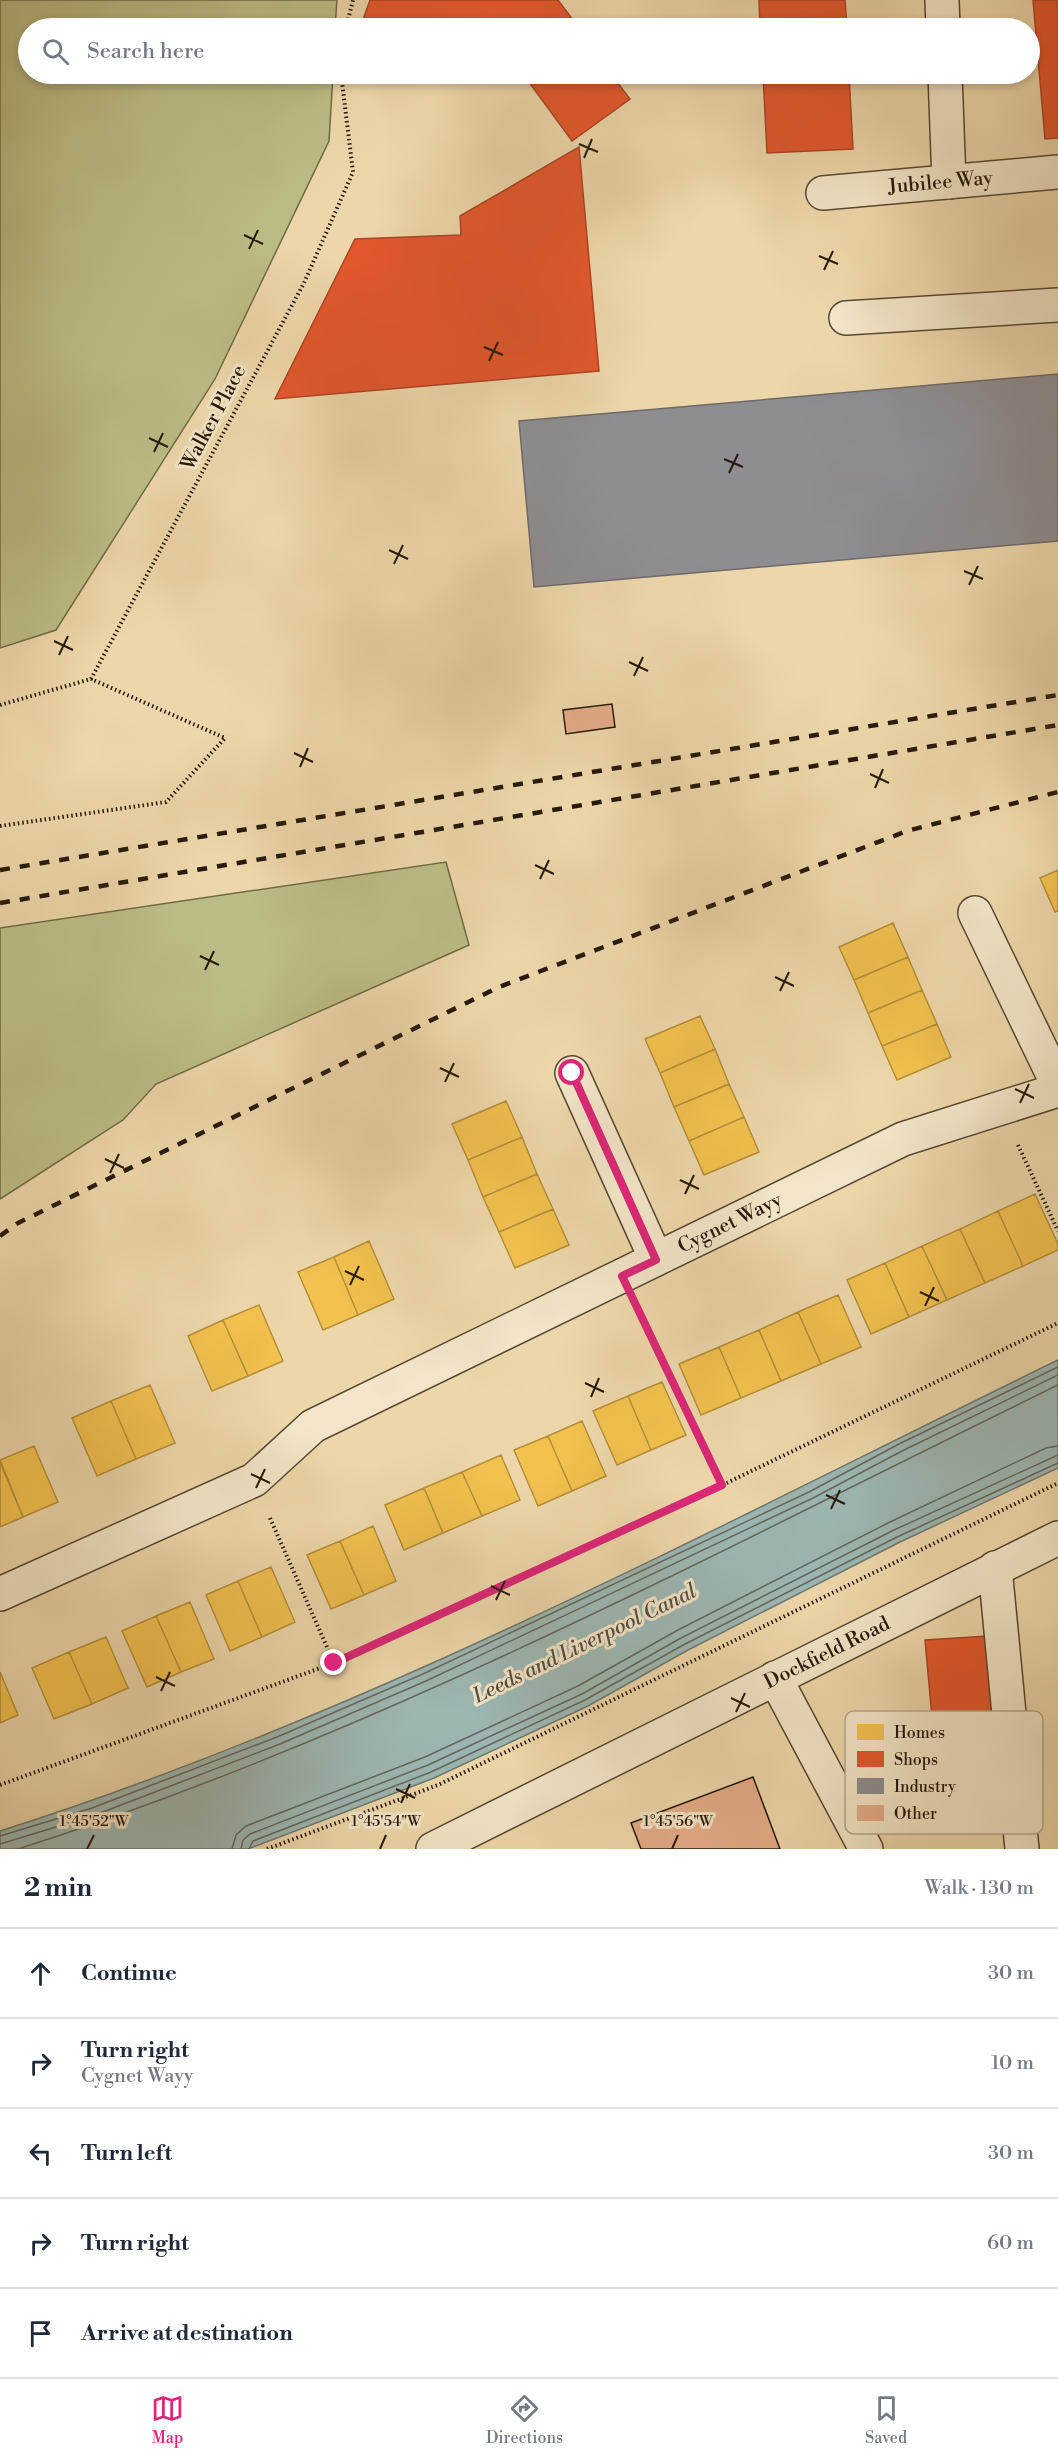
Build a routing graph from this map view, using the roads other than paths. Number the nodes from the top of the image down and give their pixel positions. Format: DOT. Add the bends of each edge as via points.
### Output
graph roads {
  1 [pos="942,0"];
  2 [pos="943,18"];
  3 [pos="945,84"];
  4 [pos="1058,172"];
  5 [pos="949,182"];
  6 [pos="823,193"];
  7 [pos="1058,305"];
  8 [pos="846,318"];
  9 [pos="975,913"];
  10 [pos="572,1073"];
  11 [pos="1058,1088"];
  12 [pos="656,1260"];
  13 [pos="1058,1538"];
  14 [pos="995,1568"];
  15 [pos="0,1594"];
  16 [pos="775,1678"];
  17 [pos="1009,1711"];
  18 [pos="845,1810"];
  19 [pos="858,1834"];
  20 [pos="1021,1834"];
  21 [pos="433,1849"];
  22 [pos="866,1849"];
  23 [pos="1022,1849"];
  1 -- 2 [label="street"];
  3 -- 5 [label="street"];
  4 -- 5 [label="street, Jubilee Way"];
  5 -- 6 [label="street, Jubilee Way"];
  7 -- 8 [label="street"];
  9 -- 11 [label="street"];
  10 -- 12 [label="street"];
  11 -- 12 [label="street, Cygnet Wayy" via="903,1139"];
  12 -- 15 [label="street, Cygnet Wayy" via="313,1426 254,1480"];
  13 -- 14 [label="street, Dockfield Road"];
  14 -- 16 [label="street, Dockfield Road"];
  14 -- 17 [label="street"];
  16 -- 18 [label="street"];
  16 -- 21 [label="street, Dockfield Road"];
  19 -- 22 [label="street"];
  20 -- 23 [label="street"];
}
